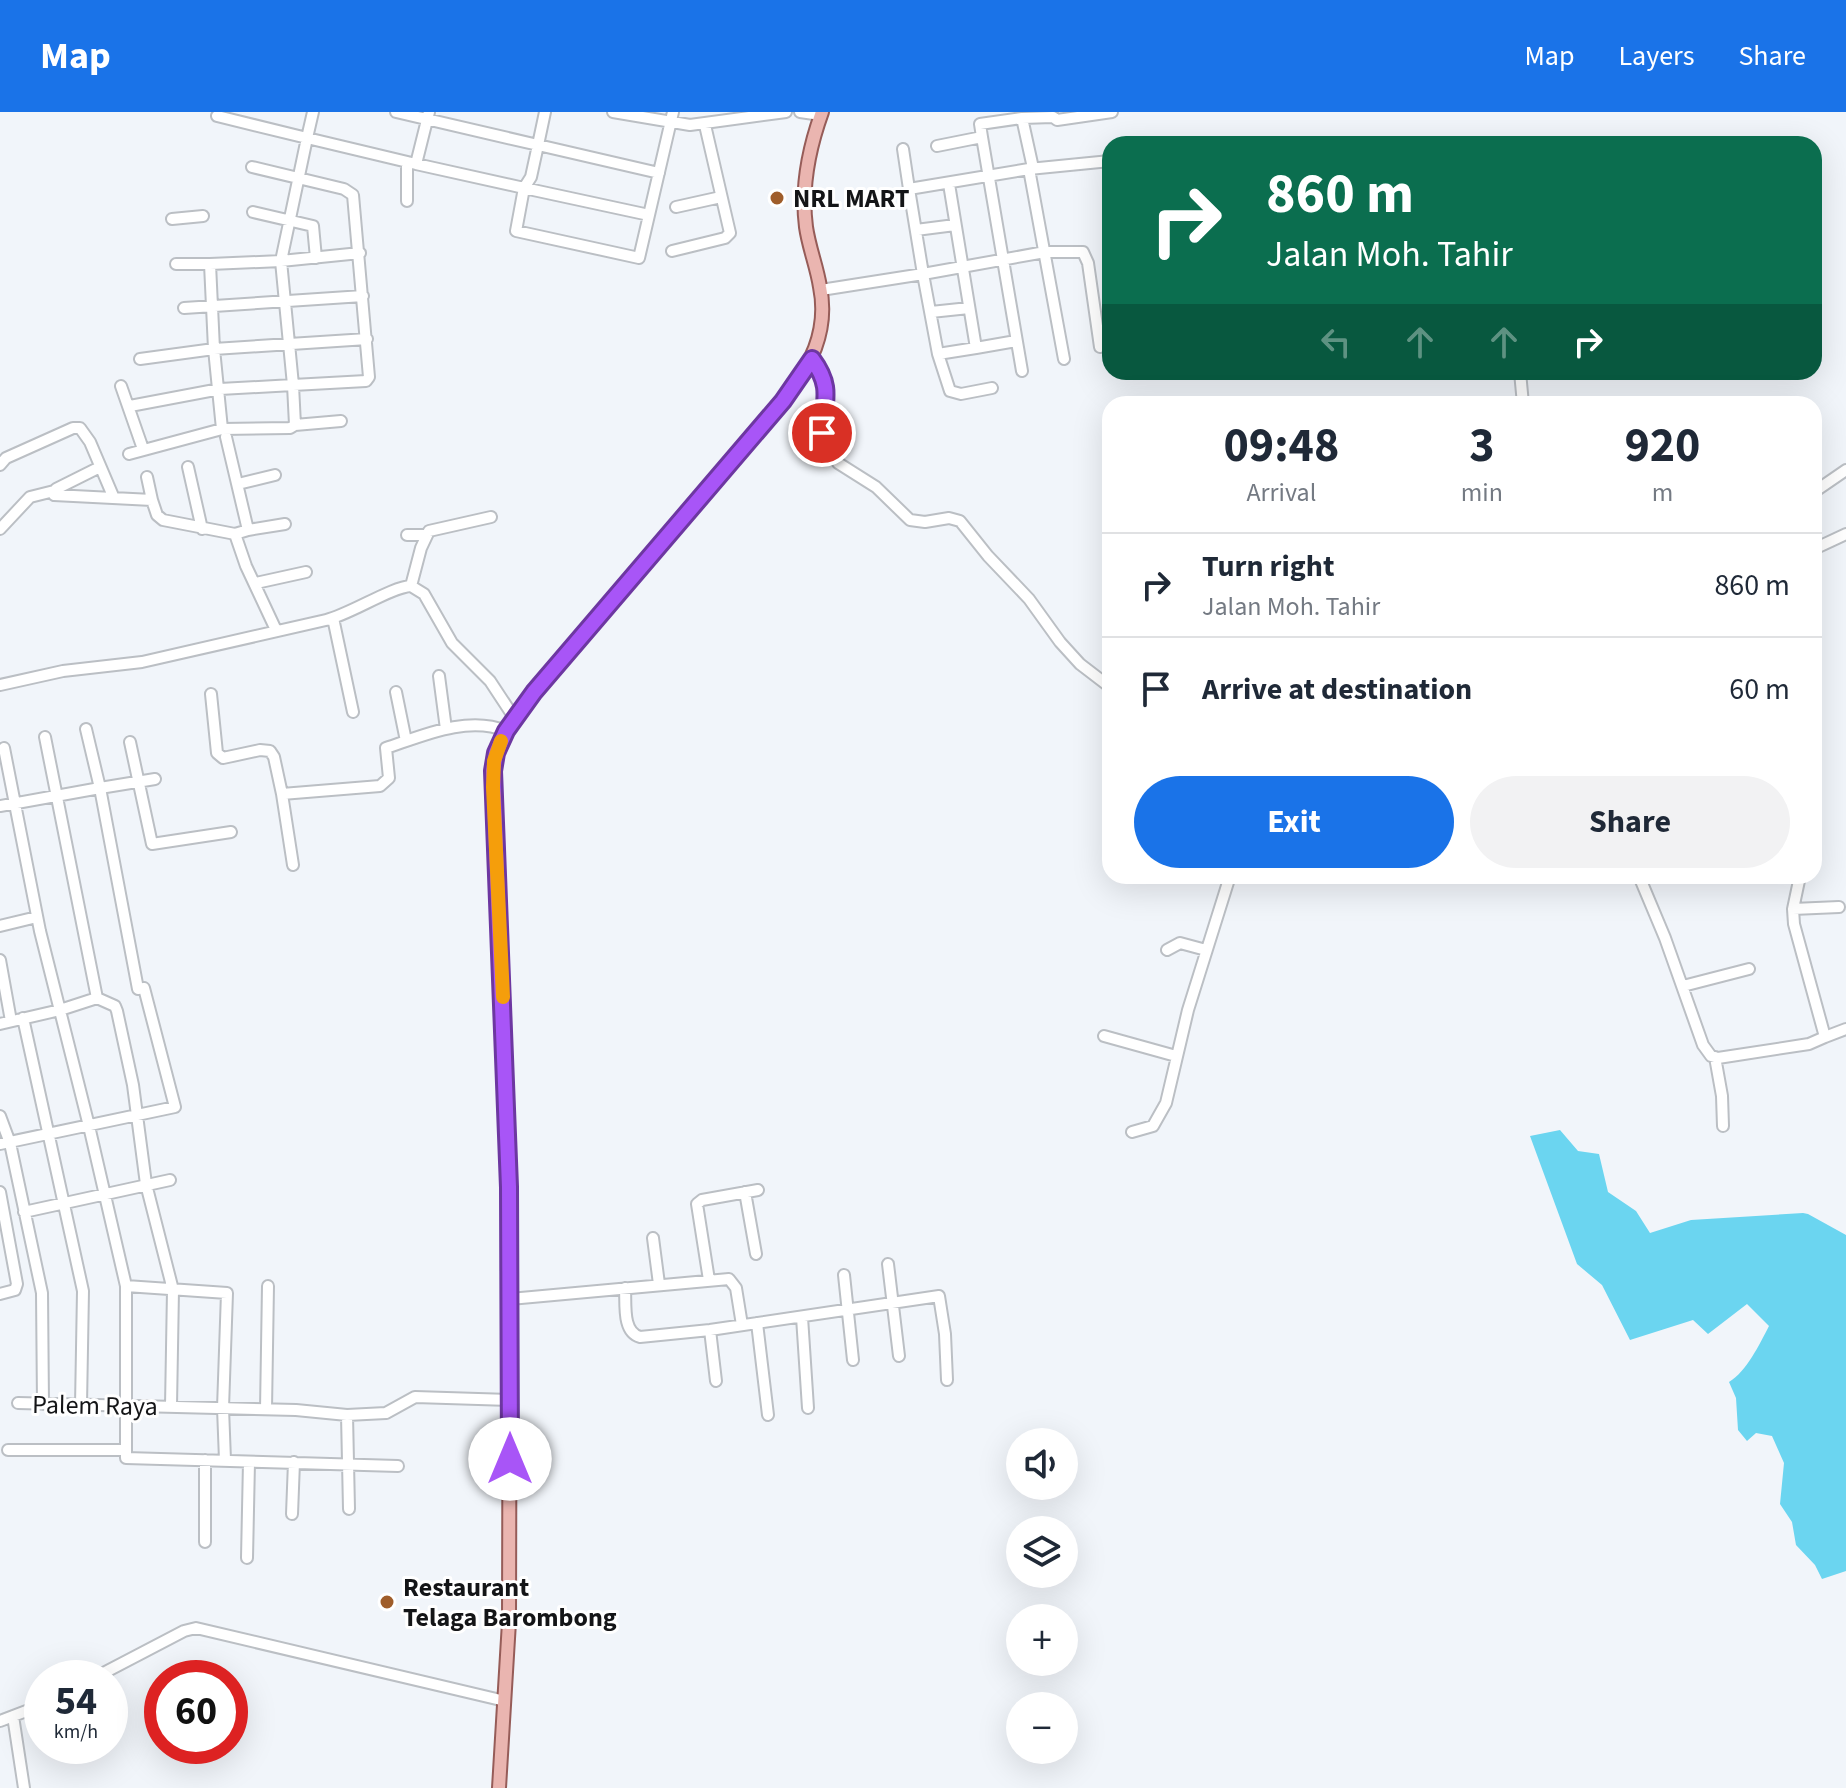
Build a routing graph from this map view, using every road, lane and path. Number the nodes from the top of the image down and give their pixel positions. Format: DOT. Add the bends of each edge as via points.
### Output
graph roads {
  1 [pos="313,112"];
  2 [pos="396,112"];
  3 [pos="545,112"];
  4 [pos="613,112"];
  5 [pos="786,112"];
  6 [pos="800,112"];
  7 [pos="1112,112"];
  8 [pos="821,113"];
  9 [pos="1052,115"];
  10 [pos="217,116"];
  11 [pos="428,116"];
  12 [pos="672,118"];
  13 [pos="1022,118"];
  14 [pos="705,125"];
  15 [pos="982,137"];
  16 [pos="307,138"];
  17 [pos="538,145"];
  18 [pos="937,146"];
  19 [pos="903,149"];
  20 [pos="1102,162"];
  21 [pos="411,163"];
  22 [pos="252,167"];
  23 [pos="1031,169"];
  24 [pos="659,173"];
  25 [pos="988,177"];
  26 [pos="298,178"];
  27 [pos="949,184"];
  28 [pos="524,188"];
  29 [pos="909,189"];
  30 [pos="721,197"];
  31 [pos="407,201"];
  32 [pos="676,207"];
  33 [pos="253,212"];
  34 [pos="649,215"];
  35 [pos="203,216"];
  36 [pos="172,219"];
  37 [pos="290,220"];
  38 [pos="955,225"];
  39 [pos="916,230"];
  40 [pos="672,251"];
  41 [pos="1045,252"];
  42 [pos="360,253"];
  43 [pos="316,258"];
  44 [pos="1003,259"];
  45 [pos="281,261"];
  46 [pos="176,264"];
  47 [pos="210,264"];
  48 [pos="961,266"];
  49 [pos="923,274"];
  50 [pos="821,290"];
  51 [pos="363,296"];
  52 [pos="287,303"];
  53 [pos="211,306"];
  54 [pos="184,308"];
  55 [pos="969,308"];
  56 [pos="931,312"];
  57 [pos="367,339"];
  58 [pos="1016,341"];
  59 [pos="290,342"];
  60 [pos="1100,347"];
  61 [pos="976,348"];
  62 [pos="214,349"];
  63 [pos="938,354"];
  64 [pos="140,359"];
  65 [pos="812,359"];
  66 [pos="1064,359"];
  67 [pos="1022,371"];
  68 [pos="293,385"];
  69 [pos="121,386"];
  70 [pos="992,388"];
  71 [pos="220,389"];
  72 [pos="130,406"];
  73 [pos="341,421"];
  74 [pos="295,425"];
  75 [pos="224,433"];
  76 [pos="143,449"];
  77 [pos="129,454"];
  78 [pos="0,465"];
  79 [pos="100,467"];
  80 [pos="188,467"];
  81 [pos="1846,470"];
  82 [pos="275,475"];
  83 [pos="147,477"];
  84 [pos="238,484"];
  85 [pos="1822,486"];
  86 [pos="54,491"];
  87 [pos="113,496"];
  88 [pos="152,500"];
  89 [pos="491,517"];
  90 [pos="285,524"];
  91 [pos="0,529"];
  92 [pos="202,529"];
  93 [pos="248,530"];
  94 [pos="235,534"];
  95 [pos="1846,534"];
  96 [pos="407,535"];
  97 [pos="426,535"];
  98 [pos="1822,545"];
  99 [pos="306,572"];
  100 [pos="256,583"];
  101 [pos="411,586"];
  102 [pos="333,618"];
  103 [pos="276,630"];
  104 [pos="439,676"];
  105 [pos="1102,681"];
  106 [pos="0,685"];
  107 [pos="396,692"];
  108 [pos="211,694"];
  109 [pos="353,712"];
  110 [pos="515,719"];
  111 [pos="86,729"];
  112 [pos="446,729"];
  113 [pos="506,731"];
  114 [pos="45,737"];
  115 [pos="406,741"];
  116 [pos="130,742"];
  117 [pos="4,748"];
  118 [pos="155,779"];
  119 [pos="138,782"];
  120 [pos="100,788"];
  121 [pos="282,794"];
  122 [pos="57,796"];
  123 [pos="16,803"];
  124 [pos="0,806"];
  125 [pos="231,832"];
  126 [pos="293,865"];
  127 [pos="1227,884"];
  128 [pos="1642,884"];
  129 [pos="1798,884"];
  130 [pos="1839,907"];
  131 [pos="1793,909"];
  132 [pos="37,917"];
  133 [pos="0,926"];
  134 [pos="1167,950"];
  135 [pos="1206,950"];
  136 [pos="0,960"];
  137 [pos="1749,969"];
  138 [pos="1683,986"];
  139 [pos="97,998"];
  140 [pos="60,1010"];
  141 [pos="11,1021"];
  142 [pos="1846,1029"];
  143 [pos="1104,1036"];
  144 [pos="1825,1037"];
  145 [pos="1176,1056"];
  146 [pos="1715,1057"];
  147 [pos="0,1116"];
  148 [pos="137,1117"];
  149 [pos="89,1126"];
  150 [pos="1723,1126"];
  151 [pos="1132,1132"];
  152 [pos="47,1134"];
  153 [pos="5,1143"];
  154 [pos="170,1180"];
  155 [pos="146,1184"];
  156 [pos="758,1190"];
  157 [pos="0,1192"];
  158 [pos="745,1192"];
  159 [pos="105,1194"];
  160 [pos="64,1202"];
  161 [pos="2,1205"];
  162 [pos="24,1212"];
  163 [pos="653,1238"];
  164 [pos="5,1251"];
  165 [pos="756,1254"];
  166 [pos="888,1264"];
  167 [pos="844,1275"];
  168 [pos="709,1280"];
  169 [pos="659,1284"];
  170 [pos="126,1286"];
  171 [pos="268,1286"];
  172 [pos="625,1288"];
  173 [pos="173,1290"];
  174 [pos="0,1294"];
  175 [pos="510,1299"];
  176 [pos="893,1303"];
  177 [pos="849,1310"];
  178 [pos="802,1317"];
  179 [pos="757,1323"];
  180 [pos="742,1325"];
  181 [pos="710,1330"];
  182 [pos="899,1356"];
  183 [pos="853,1360"];
  184 [pos="947,1380"];
  185 [pos="716,1381"];
  186 [pos="510,1400"];
  187 [pos="18,1403"];
  188 [pos="43,1404"];
  189 [pos="81,1405"];
  190 [pos="171,1406"];
  191 [pos="126,1407"];
  192 [pos="223,1408"];
  193 [pos="808,1408"];
  194 [pos="266,1409"];
  195 [pos="347,1415"];
  196 [pos="768,1415"];
  197 [pos="8,1450"];
  198 [pos="124,1450"];
  199 [pos="205,1460"];
  200 [pos="225,1460"];
  201 [pos="249,1462"];
  202 [pos="294,1462"];
  203 [pos="349,1465"];
  204 [pos="398,1466"];
  205 [pos="349,1509"];
  206 [pos="292,1514"];
  207 [pos="205,1542"];
  208 [pos="247,1558"];
  209 [pos="128,1660"];
  210 [pos="505,1701"];
  211 [pos="24,1712"];
  212 [pos="13,1716"];
  213 [pos="0,1721"];
  214 [pos="24,1788"];
  215 [pos="499,1788"];
  1 -- 16 [label="street"];
  2 -- 11 [label="street"];
  3 -- 17 [label="street"];
  4 -- 12 [label="street"];
  5 -- 14 [label="street"];
  6 -- 8 [label="street"];
  7 -- 9 [label="street" via="1057,120"];
  8 -- 50 [label="main road" via="810,149 805,211"];
  9 -- 13 [label="street"];
  10 -- 16 [label="street"];
  11 -- 17 [label="street"];
  11 -- 21 [label="street"];
  12 -- 14 [label="street"];
  12 -- 24 [label="street"];
  13 -- 15 [label="street" via="980,124"];
  13 -- 23 [label="street"];
  14 -- 30 [label="street"];
  15 -- 18 [label="street"];
  15 -- 25 [label="street"];
  16 -- 21 [label="street"];
  16 -- 26 [label="street"];
  17 -- 24 [label="street"];
  17 -- 28 [label="street"];
  19 -- 29 [label="street"];
  20 -- 23 [label="street"];
  21 -- 28 [label="street"];
  21 -- 31 [label="street"];
  22 -- 26 [label="street"];
  23 -- 25 [label="street"];
  23 -- 41 [label="street"];
  24 -- 34 [label="street"];
  25 -- 27 [label="street"];
  25 -- 44 [label="street"];
  26 -- 37 [label="street"];
  26 -- 42 [label="street" via="353,195"];
  27 -- 29 [label="street"];
  27 -- 38 [label="street"];
  28 -- 34 [label="street"];
  28 -- 34 [label="street" via="516,231 624,255 639,258"];
  29 -- 39 [label="street"];
  30 -- 32 [label="street"];
  30 -- 40 [label="street" via="728,237"];
  33 -- 37 [label="street"];
  35 -- 36 [label="street"];
  37 -- 43 [label="street" via="313,226"];
  37 -- 45 [label="street"];
  38 -- 39 [label="street"];
  38 -- 48 [label="street"];
  39 -- 49 [label="street"];
  41 -- 44 [label="street"];
  41 -- 60 [label="street" via="1077,250 1086,256"];
  41 -- 66 [label="street"];
  42 -- 43 [label="street"];
  42 -- 51 [label="street"];
  43 -- 45 [label="street"];
  44 -- 48 [label="street"];
  44 -- 58 [label="street"];
  45 -- 47 [label="street"];
  45 -- 52 [label="street"];
  46 -- 47 [label="street"];
  47 -- 53 [label="street"];
  48 -- 49 [label="street"];
  48 -- 55 [label="street"];
  49 -- 50 [label="street"];
  49 -- 56 [label="street"];
  50 -- 65 [label="main road" via="820,331"];
  51 -- 52 [label="street"];
  51 -- 57 [label="street"];
  52 -- 53 [label="street"];
  52 -- 59 [label="street"];
  53 -- 54 [label="street"];
  53 -- 62 [label="street"];
  55 -- 56 [label="street"];
  55 -- 61 [label="street"];
  56 -- 63 [label="street"];
  57 -- 59 [label="street"];
  57 -- 68 [label="street" via="367,380"];
  58 -- 61 [label="street"];
  58 -- 67 [label="street"];
  59 -- 62 [label="street"];
  59 -- 68 [label="street"];
  61 -- 63 [label="street"];
  62 -- 64 [label="street"];
  62 -- 71 [label="street"];
  63 -- 70 [label="street" via="950,391"];
  65 -- 105 [label="street" via="826,387 824,441 838,463 876,487 910,520 960,521 1060,642"];
  65 -- 110 [label="main road" via="783,401"];
  68 -- 71 [label="street"];
  68 -- 74 [label="street"];
  69 -- 72 [label="street"];
  71 -- 72 [label="street"];
  71 -- 75 [label="street"];
  72 -- 76 [label="street"];
  73 -- 74 [label="street"];
  74 -- 75 [label="street"];
  75 -- 76 [label="street"];
  75 -- 84 [label="street"];
  76 -- 77 [label="street"];
  78 -- 79 [label="street" via="77,428 84,431"];
  79 -- 86 [label="street"];
  79 -- 87 [label="street"];
  80 -- 92 [label="street"];
  81 -- 85 [label="street"];
  82 -- 84 [label="street"];
  83 -- 88 [label="street"];
  84 -- 93 [label="street"];
  86 -- 87 [label="street" via="56,497"];
  86 -- 91 [label="street" via="30,497"];
  87 -- 88 [label="street"];
  88 -- 92 [label="street" via="163,520"];
  89 -- 97 [label="street" via="431,529"];
  90 -- 93 [label="street"];
  92 -- 94 [label="street"];
  93 -- 94 [label="street"];
  94 -- 100 [label="street"];
  95 -- 98 [label="street"];
  96 -- 97 [label="street"];
  97 -- 101 [label="street"];
  99 -- 100 [label="street"];
  100 -- 103 [label="street"];
  101 -- 102 [label="street"];
  101 -- 110 [label="street" via="424,594 452,643 490,681"];
  102 -- 103 [label="street"];
  102 -- 109 [label="street"];
  103 -- 106 [label="street" via="142,662"];
  104 -- 112 [label="street"];
  107 -- 115 [label="street"];
  108 -- 121 [label="street" via="217,753 223,758 270,751"];
  110 -- 113 [label="main road"];
  111 -- 120 [label="street"];
  112 -- 113 [label="street" via="487,726"];
  112 -- 115 [label="street"];
  113 -- 175 [label="main road" via="494,761 493,787"];
  114 -- 122 [label="street"];
  115 -- 121 [label="street" via="386,748 389,778 383,785"];
  116 -- 119 [label="street"];
  117 -- 123 [label="street"];
  118 -- 119 [label="street"];
  119 -- 120 [label="street"];
  119 -- 125 [label="street" via="152,844"];
  120 -- 122 [label="street"];
  120 -- 148 [label="street" via="138,989 144,988 175,1107"];
  121 -- 126 [label="street"];
  122 -- 123 [label="street"];
  122 -- 139 [label="street"];
  123 -- 124 [label="street"];
  123 -- 132 [label="street"];
  127 -- 135 [label="street"];
  128 -- 138 [label="street"];
  129 -- 131 [label="street"];
  130 -- 131 [label="street"];
  131 -- 144 [label="street"];
  132 -- 133 [label="street"];
  132 -- 140 [label="street"];
  134 -- 135 [label="street" via="1180,943"];
  135 -- 145 [label="street"];
  136 -- 141 [label="street"];
  137 -- 138 [label="street"];
  138 -- 146 [label="street" via="1703,1045"];
  139 -- 140 [label="street"];
  139 -- 148 [label="street" via="117,1011"];
  140 -- 141 [label="street"];
  140 -- 149 [label="street"];
  141 -- 152 [label="street"];
  142 -- 144 [label="street"];
  143 -- 145 [label="street"];
  144 -- 146 [label="street"];
  145 -- 151 [label="street" via="1161,1114 1153,1126"];
  146 -- 150 [label="street"];
  147 -- 153 [label="street"];
  148 -- 149 [label="street"];
  148 -- 155 [label="street"];
  149 -- 152 [label="street"];
  149 -- 159 [label="street"];
  152 -- 153 [label="street"];
  152 -- 160 [label="street"];
  153 -- 162 [label="street"];
  154 -- 155 [label="street"];
  155 -- 159 [label="street"];
  155 -- 173 [label="street"];
  156 -- 158 [label="street"];
  157 -- 161 [label="street"];
  158 -- 165 [label="street"];
  158 -- 168 [label="street" via="697,1204"];
  159 -- 160 [label="street"];
  159 -- 170 [label="street"];
  160 -- 162 [label="street"];
  160 -- 189 [label="street" via="83,1291"];
  161 -- 164 [label="street"];
  162 -- 188 [label="street" via="43,1303"];
  163 -- 169 [label="street"];
  164 -- 174 [label="street" via="17,1286"];
  166 -- 176 [label="street"];
  167 -- 177 [label="street"];
  168 -- 169 [label="street"];
  168 -- 180 [label="street" via="733,1281"];
  169 -- 172 [label="street"];
  170 -- 173 [label="street"];
  170 -- 191 [label="street"];
  171 -- 194 [label="street"];
  172 -- 175 [label="street"];
  172 -- 181 [label="street" via="629,1330 635,1336"];
  173 -- 190 [label="street"];
  173 -- 192 [label="street" via="227,1295"];
  175 -- 186 [label="main road"];
  176 -- 177 [label="street"];
  176 -- 182 [label="street"];
  176 -- 184 [label="street" via="939,1296"];
  177 -- 178 [label="street"];
  177 -- 183 [label="street"];
  178 -- 179 [label="street"];
  178 -- 193 [label="street"];
  179 -- 180 [label="street"];
  179 -- 196 [label="street"];
  180 -- 181 [label="street"];
  181 -- 185 [label="street"];
  186 -- 195 [label="street, Palem Raya" via="415,1397 386,1413"];
  186 -- 210 [label="main road"];
  187 -- 188 [label="street, Palem Raya"];
  188 -- 189 [label="street, Palem Raya"];
  189 -- 191 [label="street, Palem Raya"];
  190 -- 191 [label="street, Palem Raya"];
  190 -- 192 [label="street, Palem Raya"];
  191 -- 198 [label="street"];
  192 -- 194 [label="street, Palem Raya"];
  192 -- 200 [label="street"];
  194 -- 195 [label="street, Palem Raya"];
  195 -- 203 [label="street"];
  197 -- 198 [label="street"];
  198 -- 199 [label="street" via="128,1459"];
  199 -- 200 [label="street"];
  199 -- 207 [label="street"];
  200 -- 201 [label="street"];
  201 -- 202 [label="street"];
  201 -- 208 [label="street"];
  202 -- 203 [label="street"];
  202 -- 206 [label="street"];
  203 -- 204 [label="street"];
  203 -- 205 [label="street"];
  209 -- 210 [label="street" via="196,1628"];
  210 -- 215 [label="main road"];
  211 -- 212 [label="street"];
  212 -- 213 [label="street"];
  212 -- 214 [label="street"];
}
